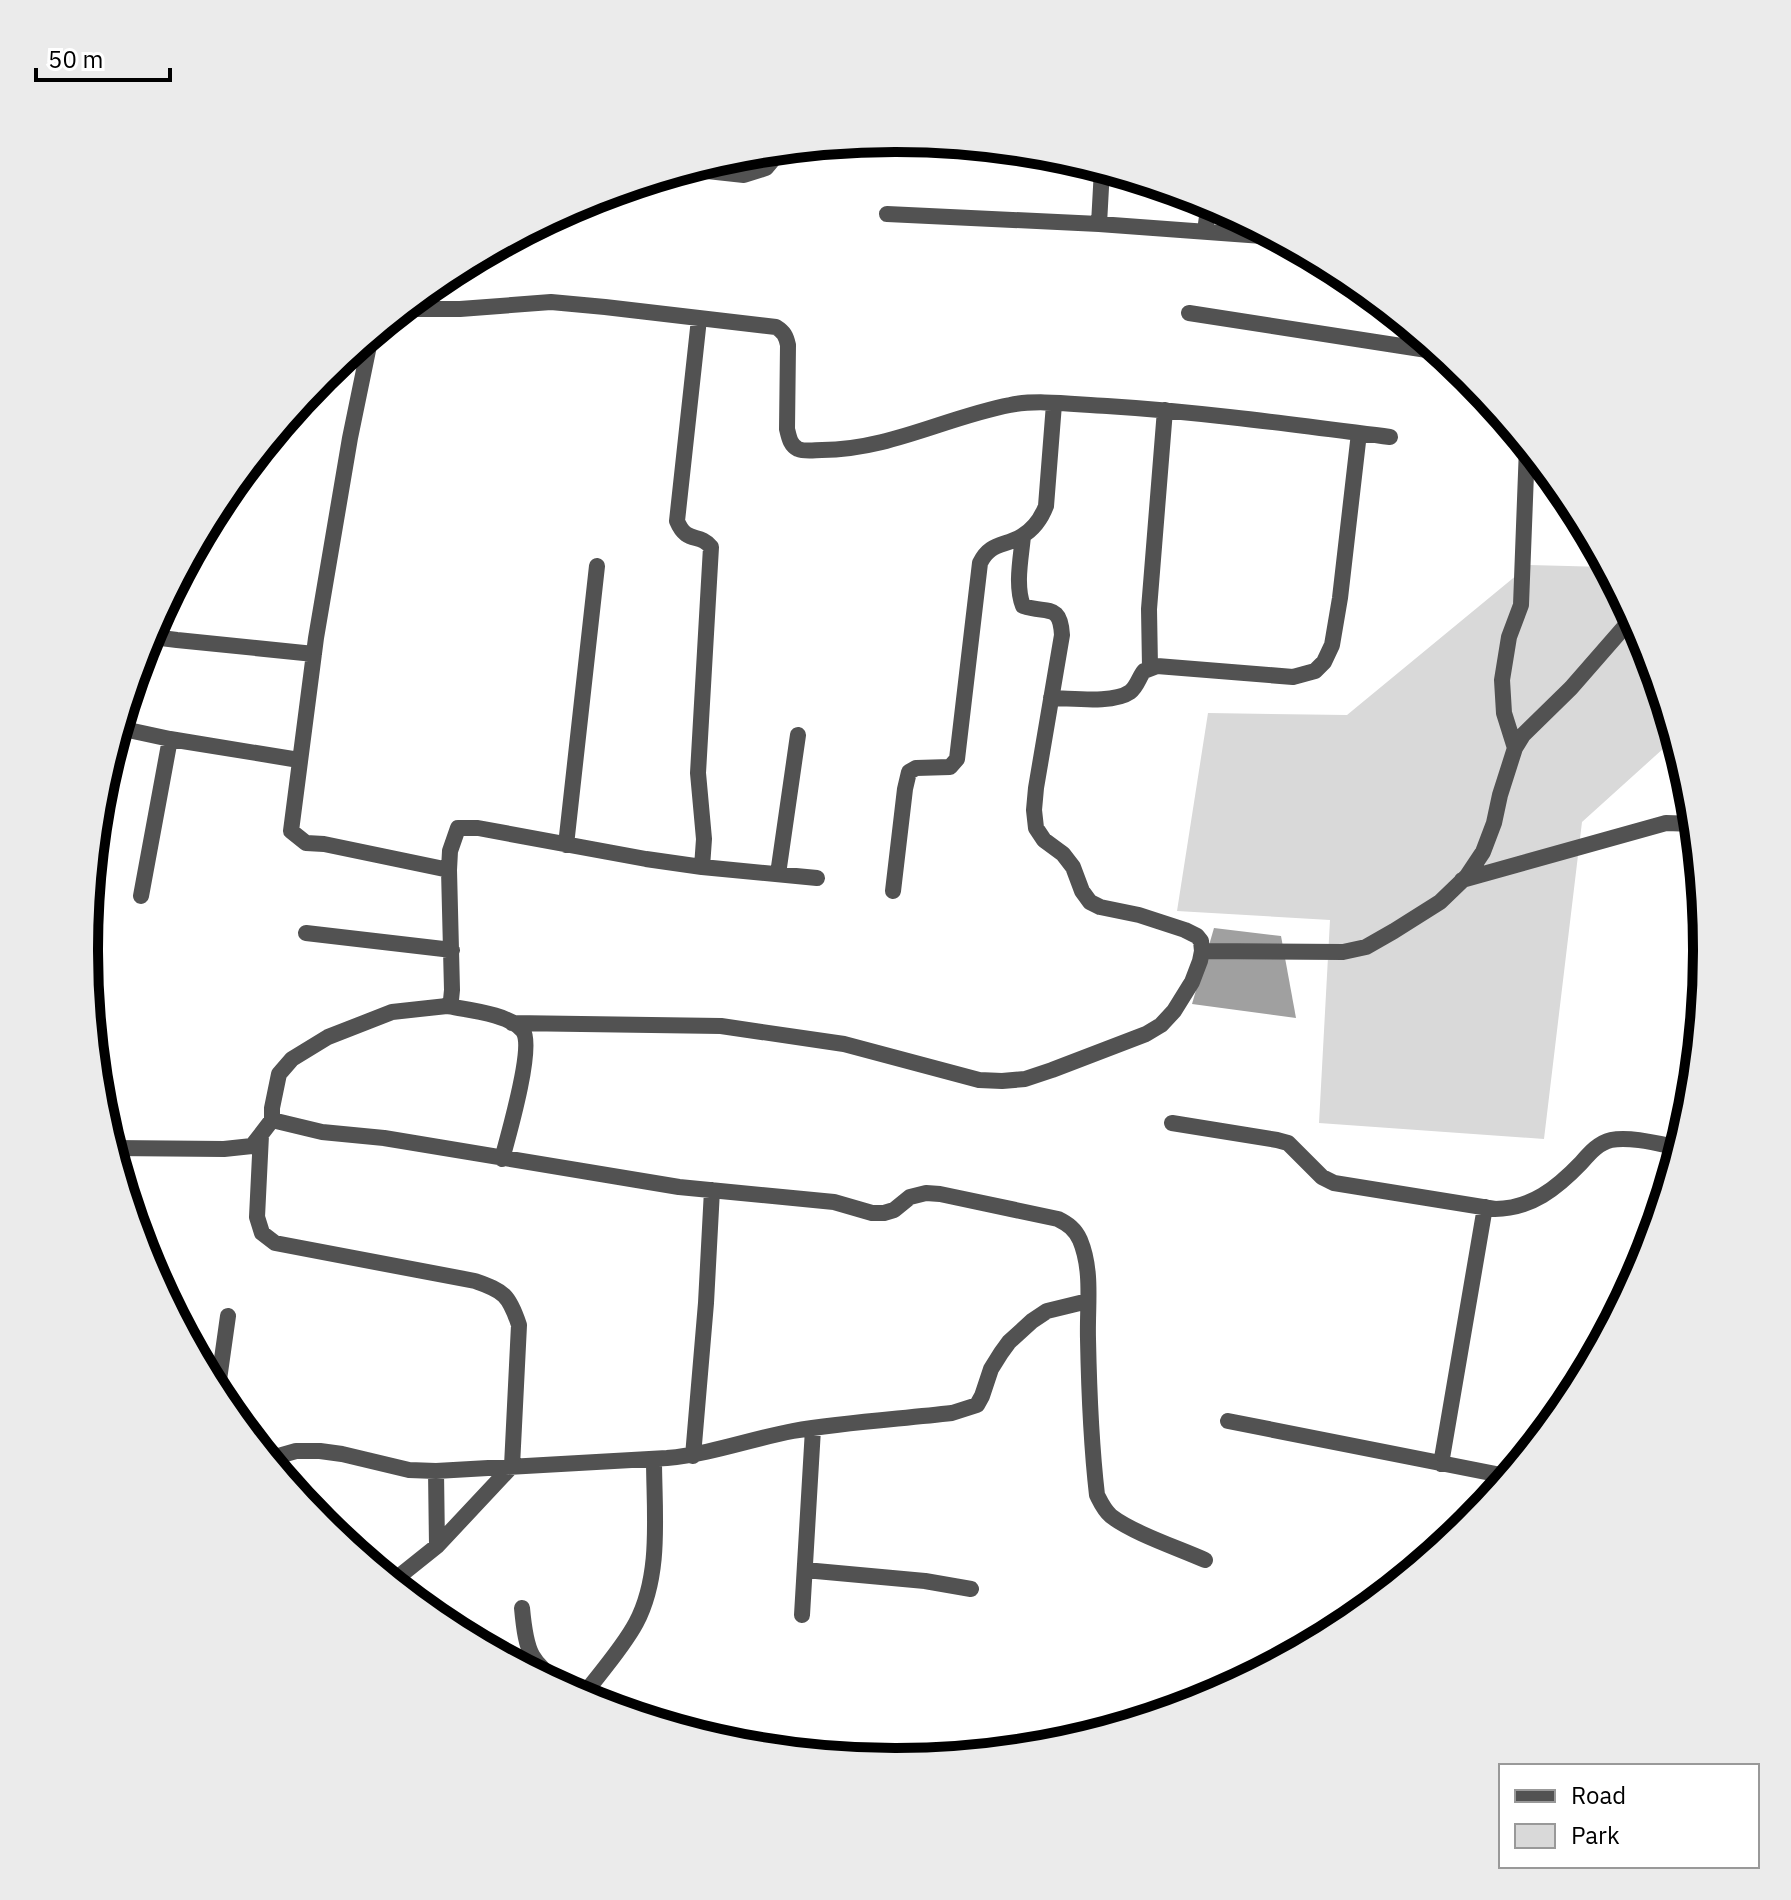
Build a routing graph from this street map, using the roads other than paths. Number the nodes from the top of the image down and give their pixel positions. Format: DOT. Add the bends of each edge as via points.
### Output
graph roads {
  1 [pos="770,163"];
  2 [pos="721,172"];
  3 [pos="1101,180"];
  4 [pos="887,214"];
  5 [pos="1207,216"];
  6 [pos="1099,224"];
  7 [pos="1205,231"];
  8 [pos="1247,235"];
  9 [pos="421,309"];
  10 [pos="1189,313"];
  11 [pos="699,319"];
  12 [pos="1420,349"];
  13 [pos="368,352"];
  14 [pos="1054,404"];
  15 [pos="1165,410"];
  16 [pos="1359,433"];
  17 [pos="1390,437"];
  18 [pos="1526,463"];
  19 [pos="1023,536"];
  20 [pos="597,566"];
  21 [pos="1624,627"];
  22 [pos="162,638"];
  23 [pos="314,654"];
  24 [pos="1150,667"];
  25 [pos="1051,698"];
  26 [pos="129,730"];
  27 [pos="798,735"];
  28 [pos="170,739"];
  29 [pos="1515,748"];
  30 [pos="299,760"];
  31 [pos="1683,824"];
  32 [pos="566,845"];
  33 [pos="702,867"];
  34 [pos="449,870"];
  35 [pos="778,874"];
  36 [pos="817,878"];
  37 [pos="1462,880"];
  38 [pos="893,891"];
  39 [pos="141,896"];
  40 [pos="306,933"];
  41 [pos="452,950"];
  42 [pos="1202,951"];
  43 [pos="447,1006"];
  44 [pos="512,1023"];
  45 [pos="272,1120"];
  46 [pos="1172,1123"];
  47 [pos="261,1135"];
  48 [pos="1668,1146"];
  49 [pos="123,1148"];
  50 [pos="502,1159"];
  51 [pos="712,1190"];
  52 [pos="1485,1207"];
  53 [pos="1088,1301"];
  54 [pos="228,1316"];
  55 [pos="220,1373"];
  56 [pos="1228,1421"];
  57 [pos="813,1429"];
  58 [pos="280,1456"];
  59 [pos="693,1456"];
  60 [pos="654,1459"];
  61 [pos="1441,1464"];
  62 [pos="512,1466"];
  63 [pos="436,1471"];
  64 [pos="1496,1474"];
  65 [pos="437,1546"];
  66 [pos="1205,1560"];
  67 [pos="805,1570"];
  68 [pos="401,1575"];
  69 [pos="971,1589"];
  70 [pos="522,1608"];
  71 [pos="802,1615"];
  72 [pos="533,1660"];
  73 [pos="589,1687"];
  1 -- 2 [label="street" via="744,175"];
  3 -- 6 [label="street"];
  4 -- 6 [label="street"];
  5 -- 7 [label="street"];
  6 -- 7 [label="street"];
  7 -- 8 [label="street"];
  9 -- 11 [label="street" via="551,302"];
  10 -- 12 [label="street"];
  11 -- 14 [label="street" via="782,331 788,345 787,429 791,442 805,451 904,438 1014,404"];
  11 -- 33 [label="street" via="677,521 681,531 711,547 698,773"];
  13 -- 23 [label="street"];
  14 -- 15 [label="street"];
  14 -- 19 [label="street" via="1046,506"];
  15 -- 16 [label="street"];
  15 -- 24 [label="street" via="1149,609"];
  16 -- 17 [label="street"];
  16 -- 24 [label="street" via="1340,598 1324,662 1315,671 1293,677"];
  18 -- 29 [label="street" via="1521,605 1502,680 1504,713"];
  19 -- 25 [label="street" via="1023,606 1056,613 1061,619"];
  19 -- 38 [label="street" via="991,548 980,563 957,759 950,767 909,772"];
  20 -- 32 [label="street"];
  21 -- 29 [label="street"];
  22 -- 23 [label="street"];
  23 -- 30 [label="street"];
  24 -- 25 [label="street" via="1126,694"];
  25 -- 42 [label="street" via="1036,788 1036,828 1073,867 1090,902 1185,930 1197,936"];
  26 -- 28 [label="street"];
  27 -- 35 [label="street"];
  28 -- 30 [label="street"];
  28 -- 39 [label="street"];
  29 -- 37 [label="street" via="1483,852"];
  30 -- 34 [label="street" via="291,831 306,843"];
  31 -- 37 [label="street" via="1666,823"];
  32 -- 33 [label="street"];
  32 -- 34 [label="street" via="458,828"];
  33 -- 35 [label="street"];
  34 -- 41 [label="street"];
  35 -- 36 [label="street"];
  37 -- 42 [label="street" via="1440,902 1366,947 1343,952"];
  40 -- 41 [label="street"];
  41 -- 43 [label="street"];
  42 -- 44 [label="street" via="1192,982 1161,1025 1025,1079 979,1080 844,1044 721,1026"];
  43 -- 44 [label="street"];
  43 -- 45 [label="street" via="392,1012 305,1050 279,1074"];
  44 -- 50 [label="street" via="522,1030 526,1052"];
  45 -- 47 [label="street"];
  45 -- 50 [label="street"];
  46 -- 52 [label="street" via="1288,1143 1334,1183"];
  47 -- 49 [label="street" via="252,1146 224,1149"];
  47 -- 62 [label="street" via="257,1217 262,1233 275,1243 475,1281 497,1288 512,1304 519,1325"];
  48 -- 52 [label="street" via="1612,1140 1594,1149 1557,1187 1538,1198 1509,1209"];
  50 -- 51 [label="street"];
  51 -- 53 [label="street" via="824,1201 872,1213 894,1210 910,1197 940,1194 1058,1219 1079,1237"];
  51 -- 59 [label="street"];
  52 -- 61 [label="street"];
  53 -- 57 [label="street" via="1047,1311 1009,1342 977,1405 952,1413"];
  53 -- 66 [label="street" via="1097,1495 1103,1508 1127,1526"];
  54 -- 55 [label="street"];
  56 -- 61 [label="street"];
  57 -- 59 [label="street"];
  57 -- 67 [label="street"];
  58 -- 63 [label="street" via="320,1451"];
  59 -- 60 [label="street"];
  60 -- 62 [label="street"];
  60 -- 73 [label="street" via="649,1592 634,1626"];
  61 -- 64 [label="street"];
  62 -- 63 [label="street"];
  62 -- 65 [label="street"];
  63 -- 65 [label="street"];
  65 -- 68 [label="street"];
  67 -- 69 [label="street"];
  67 -- 71 [label="street"];
  70 -- 72 [label="street"];
}
